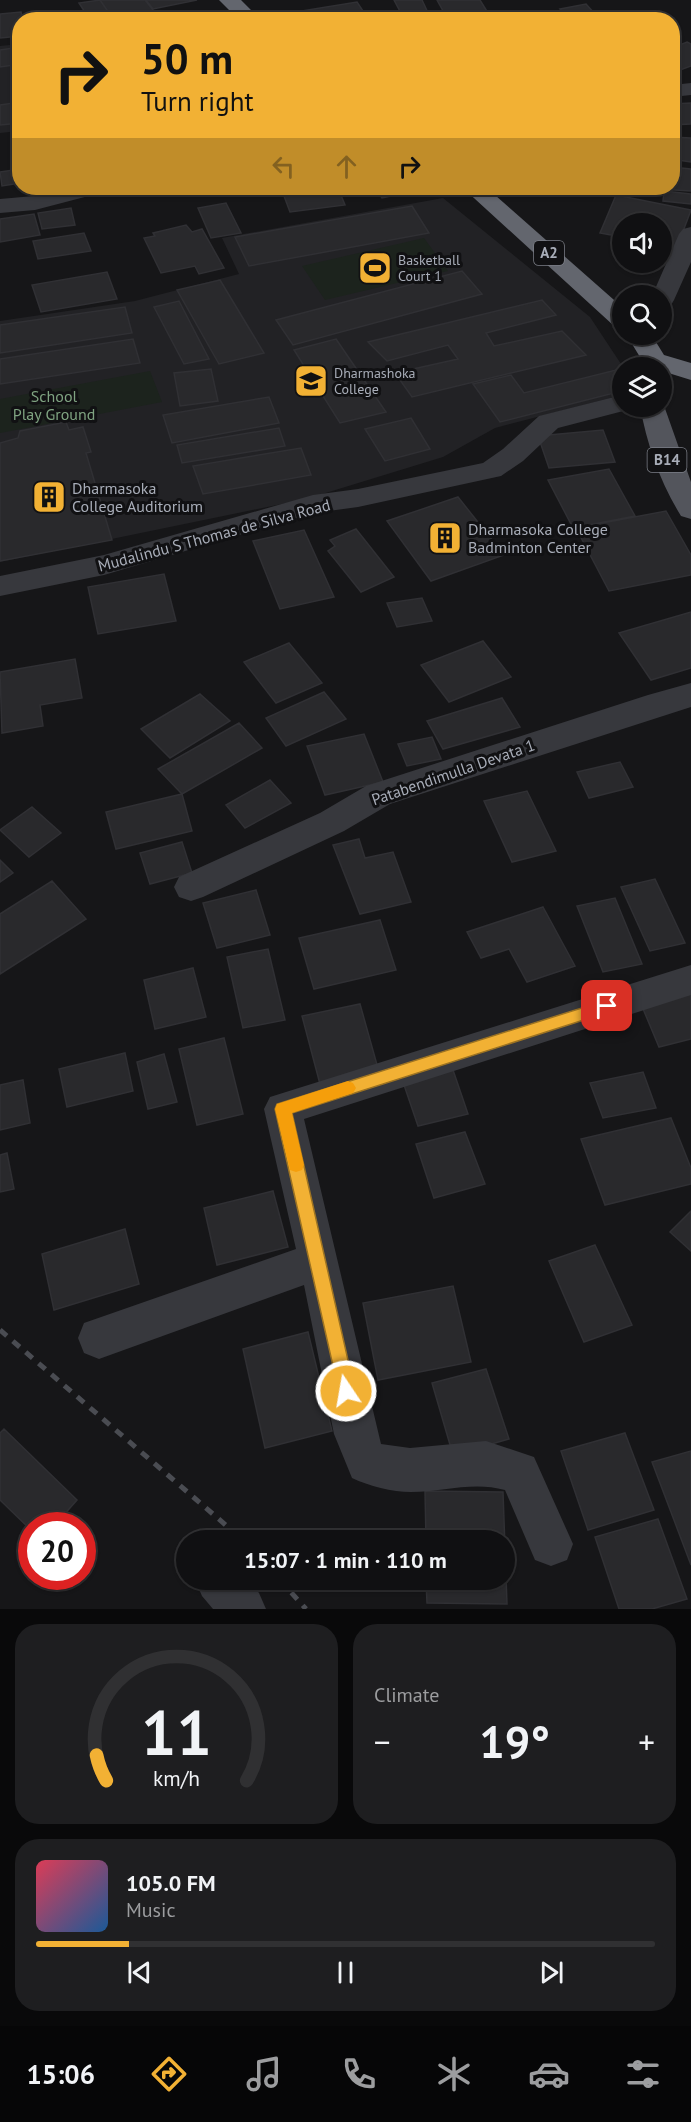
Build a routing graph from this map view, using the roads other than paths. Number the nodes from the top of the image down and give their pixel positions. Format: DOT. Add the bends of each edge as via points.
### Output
graph roads {
  1 [pos="229,0"];
  2 [pos="242,12"];
  3 [pos="65,195"];
  4 [pos="482,195"];
  5 [pos="0,206"];
  6 [pos="691,234"];
  7 [pos="669,285"];
  8 [pos="612,311"];
  9 [pos="648,348"];
  10 [pos="691,372"];
  11 [pos="612,406"];
  12 [pos="655,417"];
  13 [pos="691,509"];
  14 [pos="0,586"];
  15 [pos="691,695"];
  16 [pos="191,887"];
  17 [pos="691,981"];
  18 [pos="319,1260"];
  19 [pos="99,1338"];
  20 [pos="551,1544"];
  21 [pos="227,1590"];
  22 [pos="243,1609"];
  1 -- 2 [label="highway"];
  3 -- 5 [label="street"];
  4 -- 8 [label="highway, A2"];
  6 -- 7 [label="street"];
  9 -- 10 [label="highway"];
  11 -- 14 [label="street, Mudalindu S Thomas de Silva Road" via="549,422 491,470 313,504 104,566"];
  12 -- 13 [label="main road, B14" via="658,437"];
  15 -- 16 [label="street, Patabendimulla Devata 1" via="378,795 332,822"];
  17 -- 18 [label="street" via="283,1109"];
  18 -- 19 [label="street"];
  18 -- 20 [label="street" via="356,1434 367,1463 410,1470 486,1463 519,1472"];
  21 -- 22 [label="street"];
}
